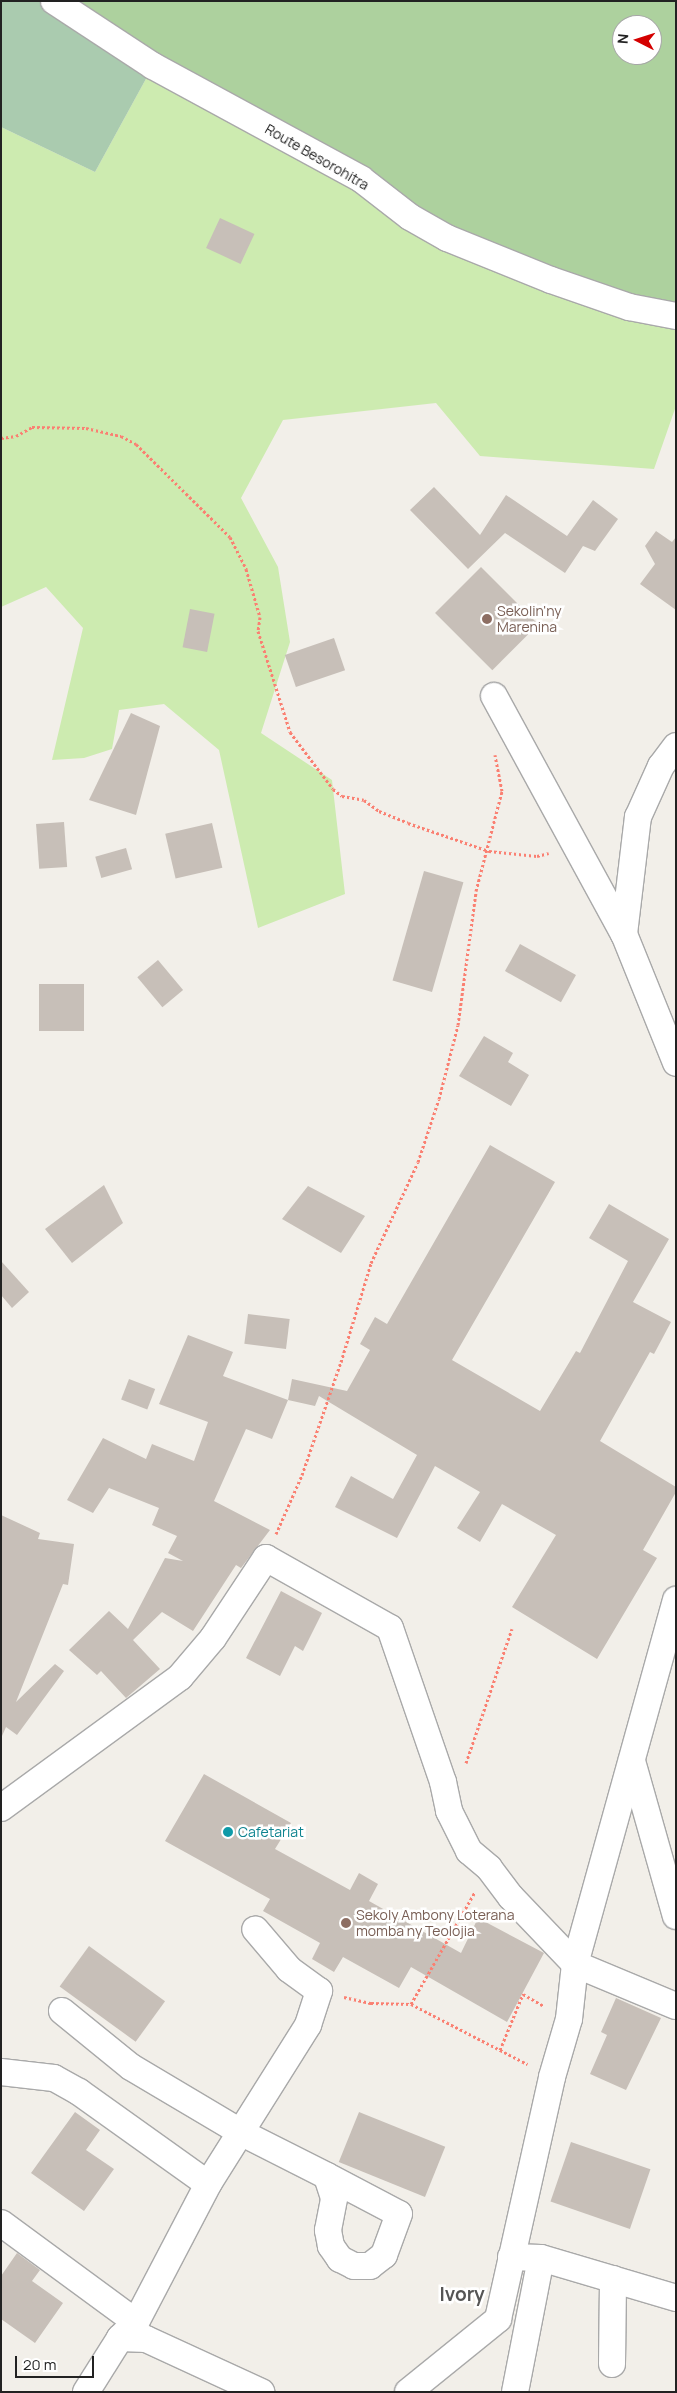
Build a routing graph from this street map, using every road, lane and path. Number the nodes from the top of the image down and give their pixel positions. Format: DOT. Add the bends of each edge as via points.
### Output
graph roads {
  1 [pos="54,1"];
  2 [pos="676,316"];
  3 [pos="1,438"];
  4 [pos="494,696"];
  5 [pos="676,746"];
  6 [pos="494,753"];
  7 [pos="574,847"];
  8 [pos="489,851"];
  9 [pos="624,934"];
  10 [pos="676,1063"];
  11 [pos="266,1558"];
  12 [pos="676,1600"];
  13 [pos="512,1629"];
  14 [pos="632,1761"];
  15 [pos="465,1766"];
  16 [pos="1,1808"];
  17 [pos="489,1868"];
  18 [pos="676,1916"];
  19 [pos="255,1929"];
  20 [pos="575,1964"];
  21 [pos="319,1991"];
  22 [pos="411,2004"];
  23 [pos="676,2006"];
  24 [pos="62,2010"];
  25 [pos="569,2019"];
  26 [pos="500,2050"];
  27 [pos="1,2072"];
  28 [pos="552,2077"];
  29 [pos="242,2134"];
  30 [pos="327,2176"];
  31 [pos="208,2184"];
  32 [pos="1,2223"];
  33 [pos="511,2257"];
  34 [pos="541,2258"];
  35 [pos="613,2279"];
  36 [pos="676,2298"];
  37 [pos="128,2330"];
  38 [pos="612,2364"];
  39 [pos="86,2392"];
  40 [pos="261,2392"];
  41 [pos="408,2392"];
  42 [pos="515,2392"];
  1 -- 2 [label="street, Route Besorohitra" via="153,66 361,179 410,217 447,238 629,307"];
  3 -- 8 [label="path" via="16,436 32,427 86,428 121,436 136,444 230,537 246,569 260,617 258,631 290,732 333,789 342,796 364,800 379,811 408,823"];
  4 -- 7 [label="street"];
  5 -- 9 [label="street" via="660,766 638,817"];
  6 -- 8 [label="path" via="502,791"];
  7 -- 8 [label="path" via="537,856"];
  7 -- 9 [label="street"];
  8 -- 11 [label="path" via="476,891 458,1025 439,1099 418,1162 371,1263 342,1362 302,1475"];
  9 -- 10 [label="street"];
  11 -- 16 [label="street" via="213,1638 180,1677"];
  11 -- 17 [label="street" via="390,1628 443,1782 449,1811 469,1852"];
  12 -- 14 [label="street"];
  13 -- 15 [label="path"];
  14 -- 18 [label="street"];
  14 -- 20 [label="street"];
  17 -- 20 [label="street" via="511,1897"];
  17 -- 22 [label="path"];
  19 -- 21 [label="street" via="289,1969"];
  20 -- 23 [label="street"];
  20 -- 25 [label="street"];
  21 -- 22 [label="path" via="371,2003"];
  21 -- 29 [label="street" via="308,2025"];
  22 -- 26 [label="path"];
  24 -- 29 [label="street" via="131,2067"];
  25 -- 26 [label="path" via="523,1994"];
  25 -- 28 [label="street"];
  26 -- 28 [label="path"];
  27 -- 31 [label="street" via="54,2078 80,2092"];
  28 -- 33 [label="street"];
  29 -- 30 [label="street"];
  29 -- 31 [label="street"];
  31 -- 37 [label="street"];
  32 -- 37 [label="street"];
  33 -- 34 [label="street"];
  33 -- 41 [label="street" via="498,2319"];
  34 -- 35 [label="street"];
  34 -- 42 [label="street"];
  35 -- 36 [label="street"];
  35 -- 38 [label="street"];
  37 -- 39 [label="street"];
  37 -- 40 [label="street"];
}
